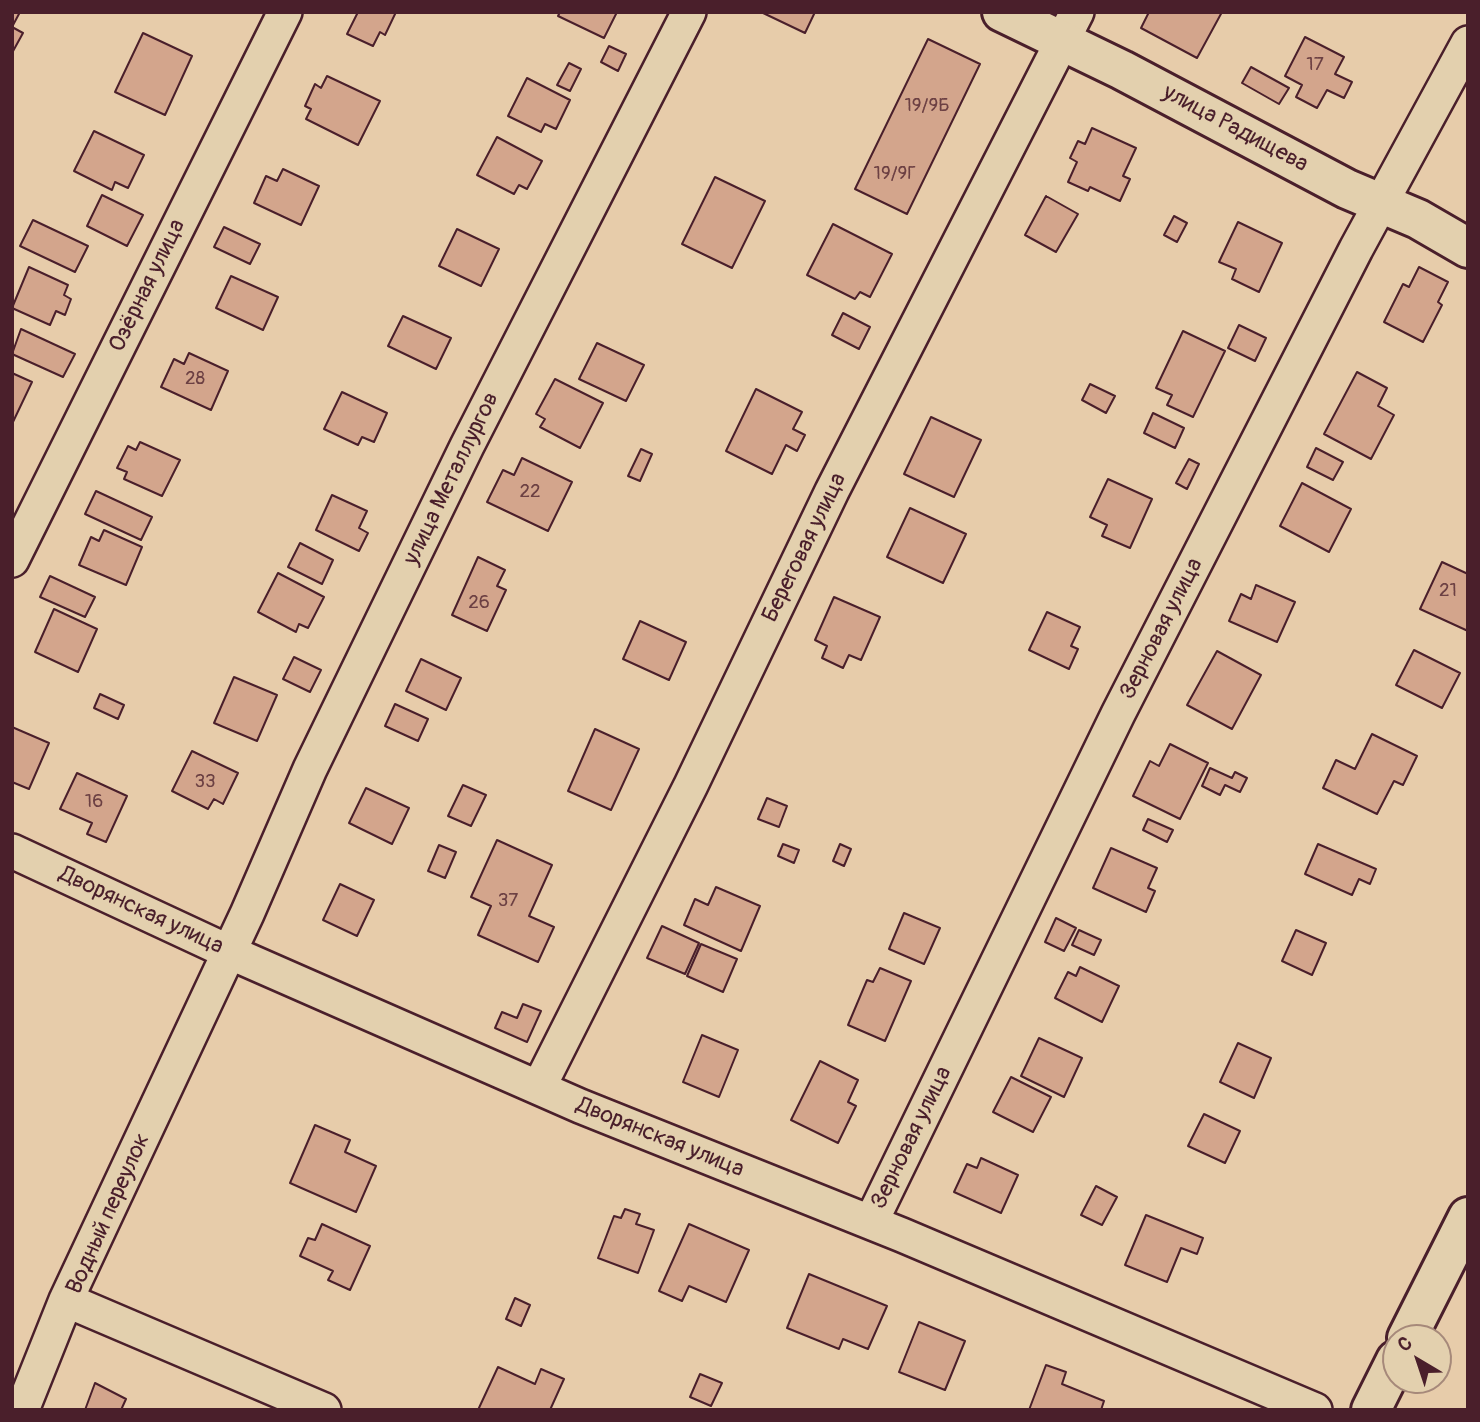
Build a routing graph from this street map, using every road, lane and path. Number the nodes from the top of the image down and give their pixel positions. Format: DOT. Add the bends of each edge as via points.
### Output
graph roads {
  1 [pos="285,12"];
  2 [pos="689,12"];
  3 [pos="1002,12"];
  4 [pos="1069,27"];
  5 [pos="1468,43"];
  6 [pos="1381,203"];
  7 [pos="1468,248"];
  8 [pos="12,560"];
  9 [pos="12,851"];
  10 [pos="229,952"];
  11 [pos="539,1087"];
  12 [pos="1468,1217"];
  13 [pos="871,1222"];
  14 [pos="66,1300"];
  15 [pos="1414,1324"];
  16 [pos="1382,1388"];
  17 [pos="22,1410"];
  18 [pos="324,1410"];
  19 [pos="1315,1410"];
  20 [pos="1371,1410"];
  1 -- 8 [label="street, Озёрная улица"];
  2 -- 10 [label="street, улица Металлургов" via="461,458 310,769"];
  3 -- 4 [label="street, улица Радищева"];
  4 -- 6 [label="street, улица Радищева" via="1122,69"];
  4 -- 11 [label="street, Береговая улица" via="832,491"];
  5 -- 6 [label="street, Зерновая улица"];
  6 -- 7 [label="street, улица Радищева"];
  6 -- 13 [label="street, Зерновая улица" via="1124,701"];
  9 -- 10 [label="street, Дворянская улица"];
  10 -- 11 [label="street, Дворянская улица"];
  10 -- 14 [label="street, Водный переулок"];
  11 -- 13 [label="street, Дворянская улица"];
  12 -- 15 [label="street"];
  13 -- 19 [label="street, Дворянская улица"];
  14 -- 17 [label="street"];
  14 -- 18 [label="street, Водный переулок"];
  16 -- 20 [label="street"];
}
